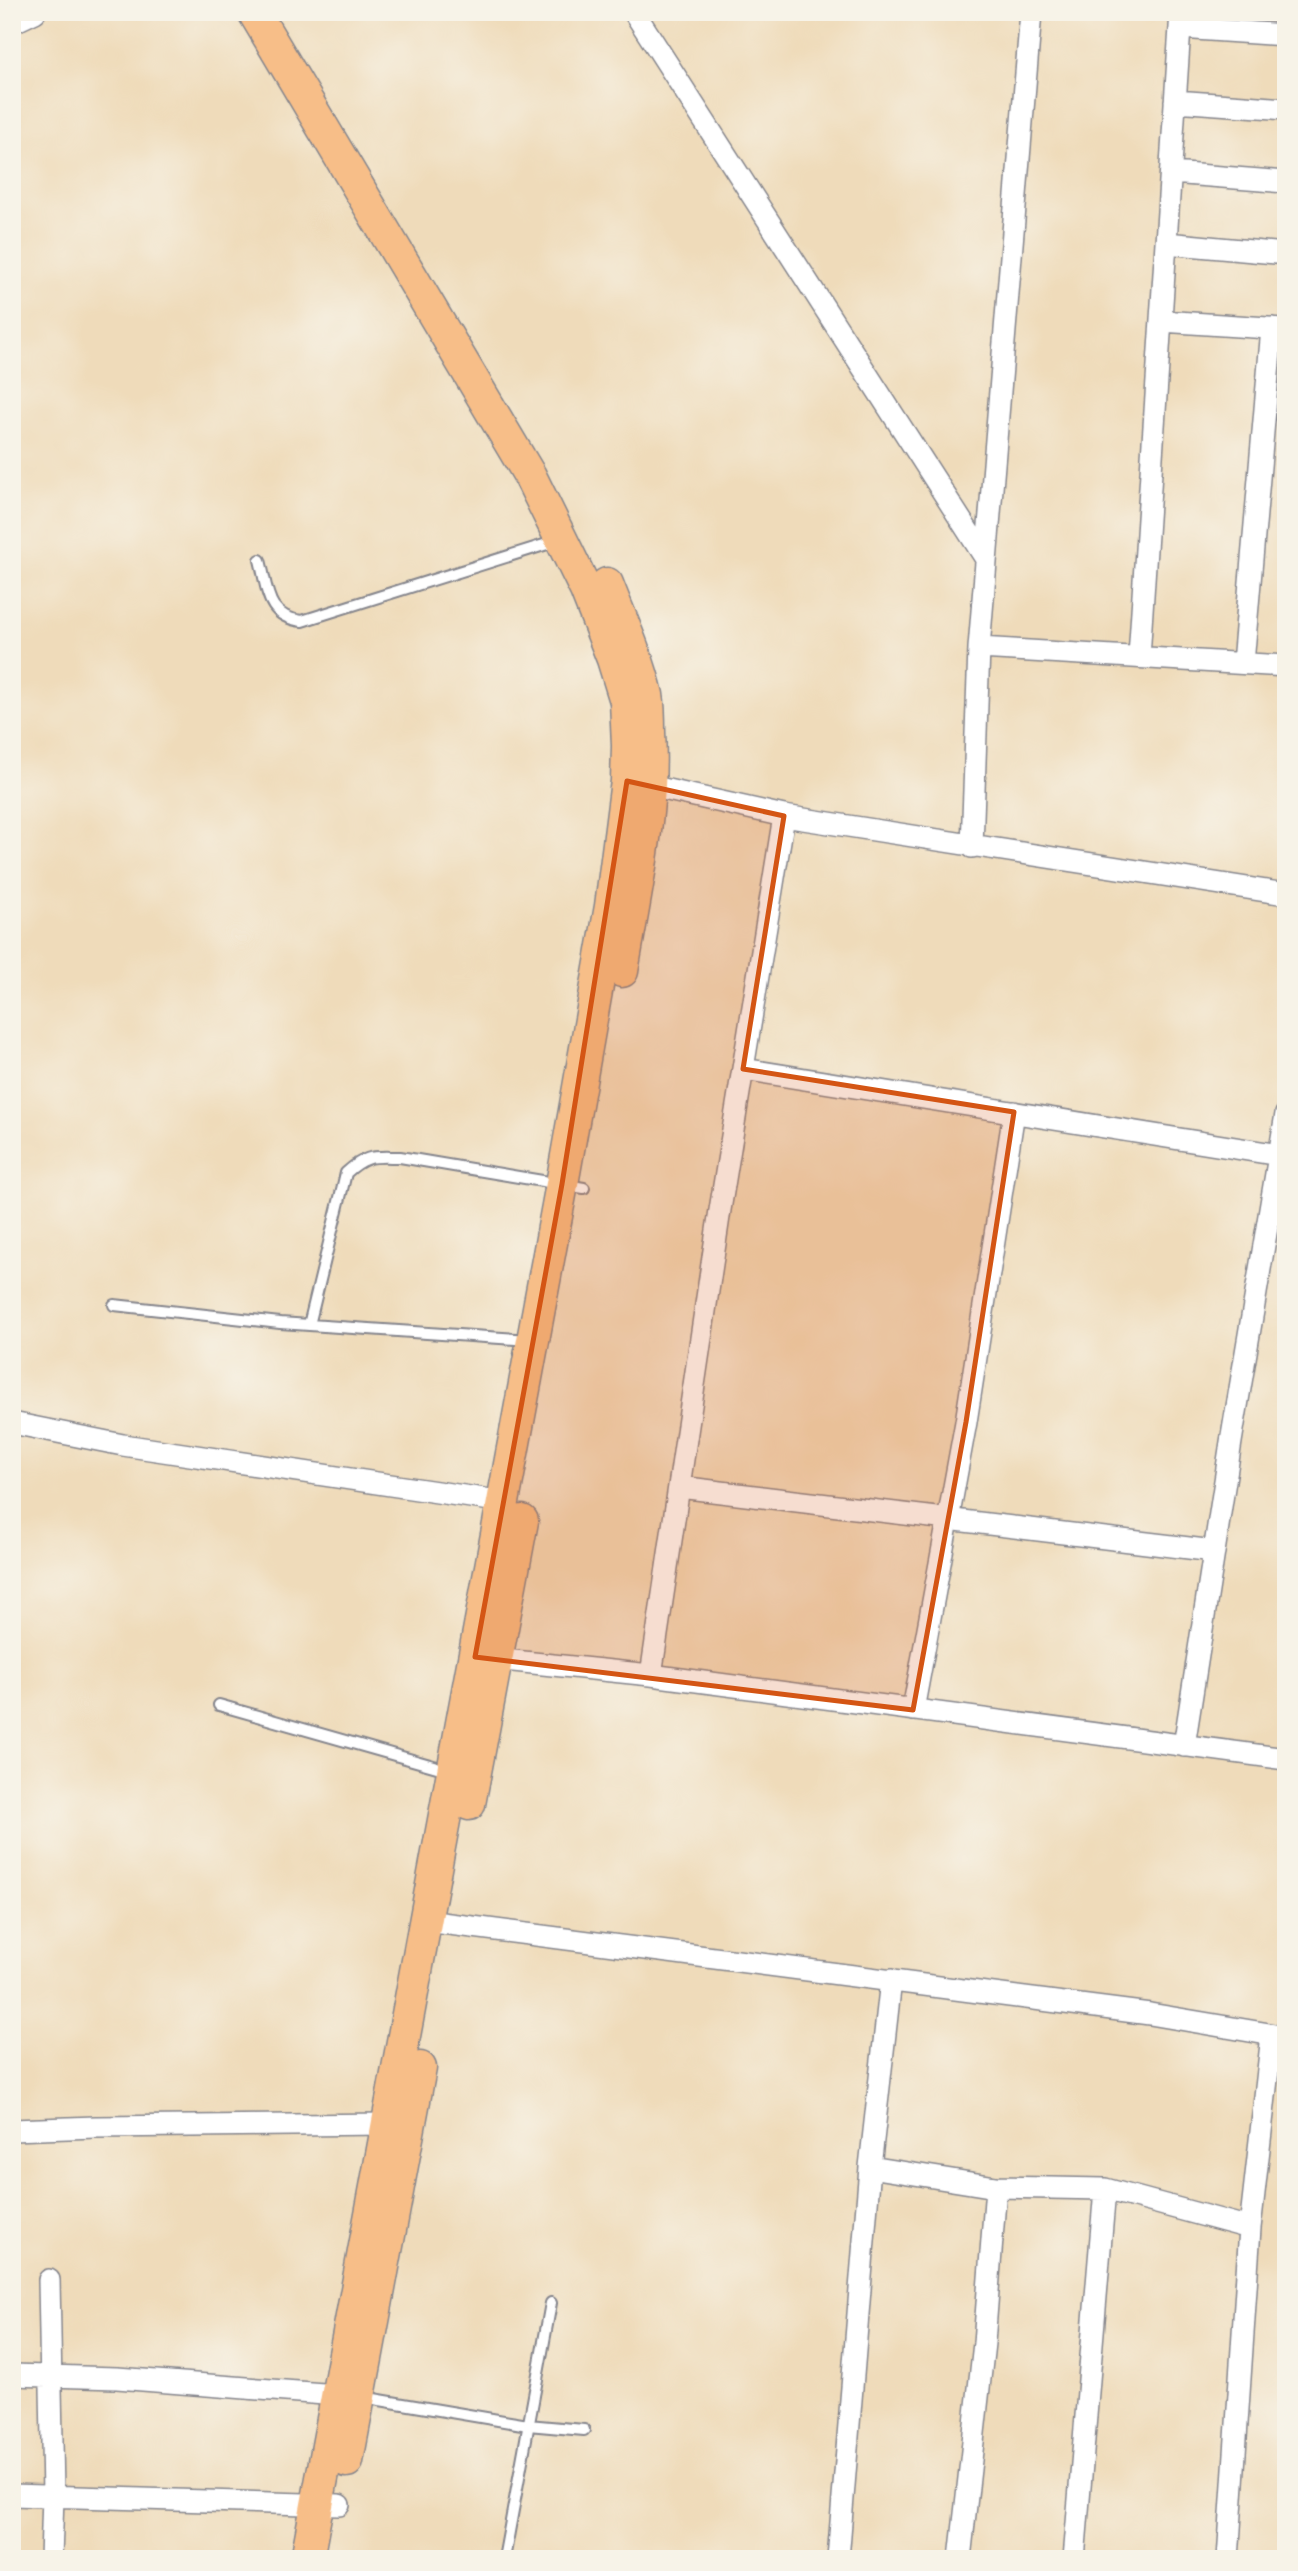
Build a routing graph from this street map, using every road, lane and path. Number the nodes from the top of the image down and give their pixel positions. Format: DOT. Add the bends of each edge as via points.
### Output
graph roads {
  1 [pos="35,12"];
  2 [pos="254,12"];
  3 [pos="279,12"];
  4 [pos="634,12"];
  5 [pos="1031,12"];
  6 [pos="1181,20"];
  7 [pos="12,23"];
  8 [pos="1286,35"];
  9 [pos="1175,101"];
  10 [pos="1286,108"];
  11 [pos="1171,173"];
  12 [pos="1286,182"];
  13 [pos="1166,243"];
  14 [pos="1286,254"];
  15 [pos="1161,321"];
  16 [pos="1279,328"];
  17 [pos="563,539"];
  18 [pos="986,559"];
  19 [pos="260,560"];
  20 [pos="979,648"];
  21 [pos="1139,657"];
  22 [pos="1243,663"];
  23 [pos="1286,666"];
  24 [pos="638,783"];
  25 [pos="784,816"];
  26 [pos="972,847"];
  27 [pos="1286,894"];
  28 [pos="743,1069"];
  29 [pos="1014,1112"];
  30 [pos="1286,1114"];
  31 [pos="1279,1155"];
  32 [pos="573,1186"];
  33 [pos="114,1305"];
  34 [pos="309,1325"];
  35 [pos="534,1340"];
  36 [pos="12,1423"];
  37 [pos="679,1487"];
  38 [pos="504,1502"];
  39 [pos="948,1519"];
  40 [pos="1214,1550"];
  41 [pos="486,1658"];
  42 [pos="651,1675"];
  43 [pos="219,1705"];
  44 [pos="913,1710"];
  45 [pos="1184,1746"];
  46 [pos="1286,1759"];
  47 [pos="453,1772"];
  48 [pos="436,1922"];
  49 [pos="891,1980"];
  50 [pos="1279,2036"];
  51 [pos="387,2124"];
  52 [pos="12,2130"];
  53 [pos="870,2167"];
  54 [pos="996,2187"];
  55 [pos="1105,2189"];
  56 [pos="1250,2228"];
  57 [pos="49,2280"];
  58 [pos="551,2302"];
  59 [pos="12,2375"];
  60 [pos="50,2376"];
  61 [pos="348,2395"];
  62 [pos="528,2425"];
  63 [pos="584,2430"];
  64 [pos="12,2495"];
  65 [pos="53,2495"];
  66 [pos="328,2504"];
  67 [pos="51,2559"];
  68 [pos="307,2559"];
  69 [pos="329,2559"];
  70 [pos="504,2559"];
  71 [pos="838,2559"];
  72 [pos="960,2559"];
  73 [pos="1074,2559"];
  74 [pos="1228,2559"];
  1 -- 7 [label="street"];
  2 -- 17 [label="main road"];
  3 -- 24 [label="main road" via="549,465 582,530 634,652 648,697 650,746"];
  4 -- 18 [label="street"];
  5 -- 18 [label="street"];
  6 -- 8 [label="street"];
  6 -- 9 [label="street"];
  9 -- 10 [label="street"];
  9 -- 11 [label="street"];
  11 -- 12 [label="street"];
  11 -- 13 [label="street"];
  13 -- 14 [label="street"];
  13 -- 15 [label="street"];
  15 -- 16 [label="street"];
  15 -- 21 [label="street"];
  16 -- 22 [label="street"];
  17 -- 19 [label="lane" via="302,621 275,611"];
  17 -- 24 [label="main road" via="626,701 628,746"];
  18 -- 20 [label="street"];
  20 -- 21 [label="street"];
  20 -- 26 [label="street"];
  21 -- 22 [label="street"];
  22 -- 23 [label="street"];
  24 -- 25 [label="street"];
  24 -- 32 [label="main road" via="611,906"];
  25 -- 26 [label="street"];
  25 -- 28 [label="street"];
  26 -- 27 [label="street"];
  28 -- 29 [label="street"];
  28 -- 37 [label="street"];
  29 -- 31 [label="street"];
  29 -- 39 [label="street"];
  30 -- 31 [label="street"];
  31 -- 40 [label="street"];
  32 -- 34 [label="lane" via="400,1157 359,1160 346,1173"];
  32 -- 35 [label="main road"];
  32 -- 41 [label="main road"];
  33 -- 34 [label="lane"];
  34 -- 35 [label="lane"];
  35 -- 38 [label="main road"];
  36 -- 38 [label="street" via="122,1445"];
  37 -- 39 [label="street"];
  37 -- 42 [label="street"];
  38 -- 41 [label="main road"];
  39 -- 40 [label="street"];
  39 -- 44 [label="street"];
  40 -- 45 [label="street"];
  41 -- 42 [label="street"];
  41 -- 47 [label="main road"];
  41 -- 48 [label="main road"];
  42 -- 44 [label="street"];
  43 -- 47 [label="lane"];
  44 -- 45 [label="street"];
  45 -- 46 [label="street"];
  47 -- 48 [label="main road"];
  48 -- 49 [label="street"];
  48 -- 51 [label="main road"];
  48 -- 61 [label="main road"];
  49 -- 50 [label="street"];
  49 -- 53 [label="street"];
  50 -- 56 [label="street"];
  51 -- 52 [label="street"];
  51 -- 61 [label="main road"];
  53 -- 54 [label="street"];
  53 -- 71 [label="street"];
  54 -- 55 [label="street"];
  54 -- 72 [label="street"];
  55 -- 56 [label="street"];
  55 -- 73 [label="street"];
  56 -- 74 [label="street"];
  57 -- 60 [label="street"];
  58 -- 62 [label="lane"];
  59 -- 60 [label="street"];
  60 -- 61 [label="street"];
  60 -- 65 [label="street"];
  61 -- 62 [label="lane"];
  61 -- 66 [label="main road"];
  62 -- 63 [label="lane"];
  62 -- 70 [label="lane"];
  64 -- 65 [label="street"];
  65 -- 66 [label="street"];
  65 -- 67 [label="street"];
  66 -- 68 [label="main road"];
  66 -- 69 [label="main road"];
}
